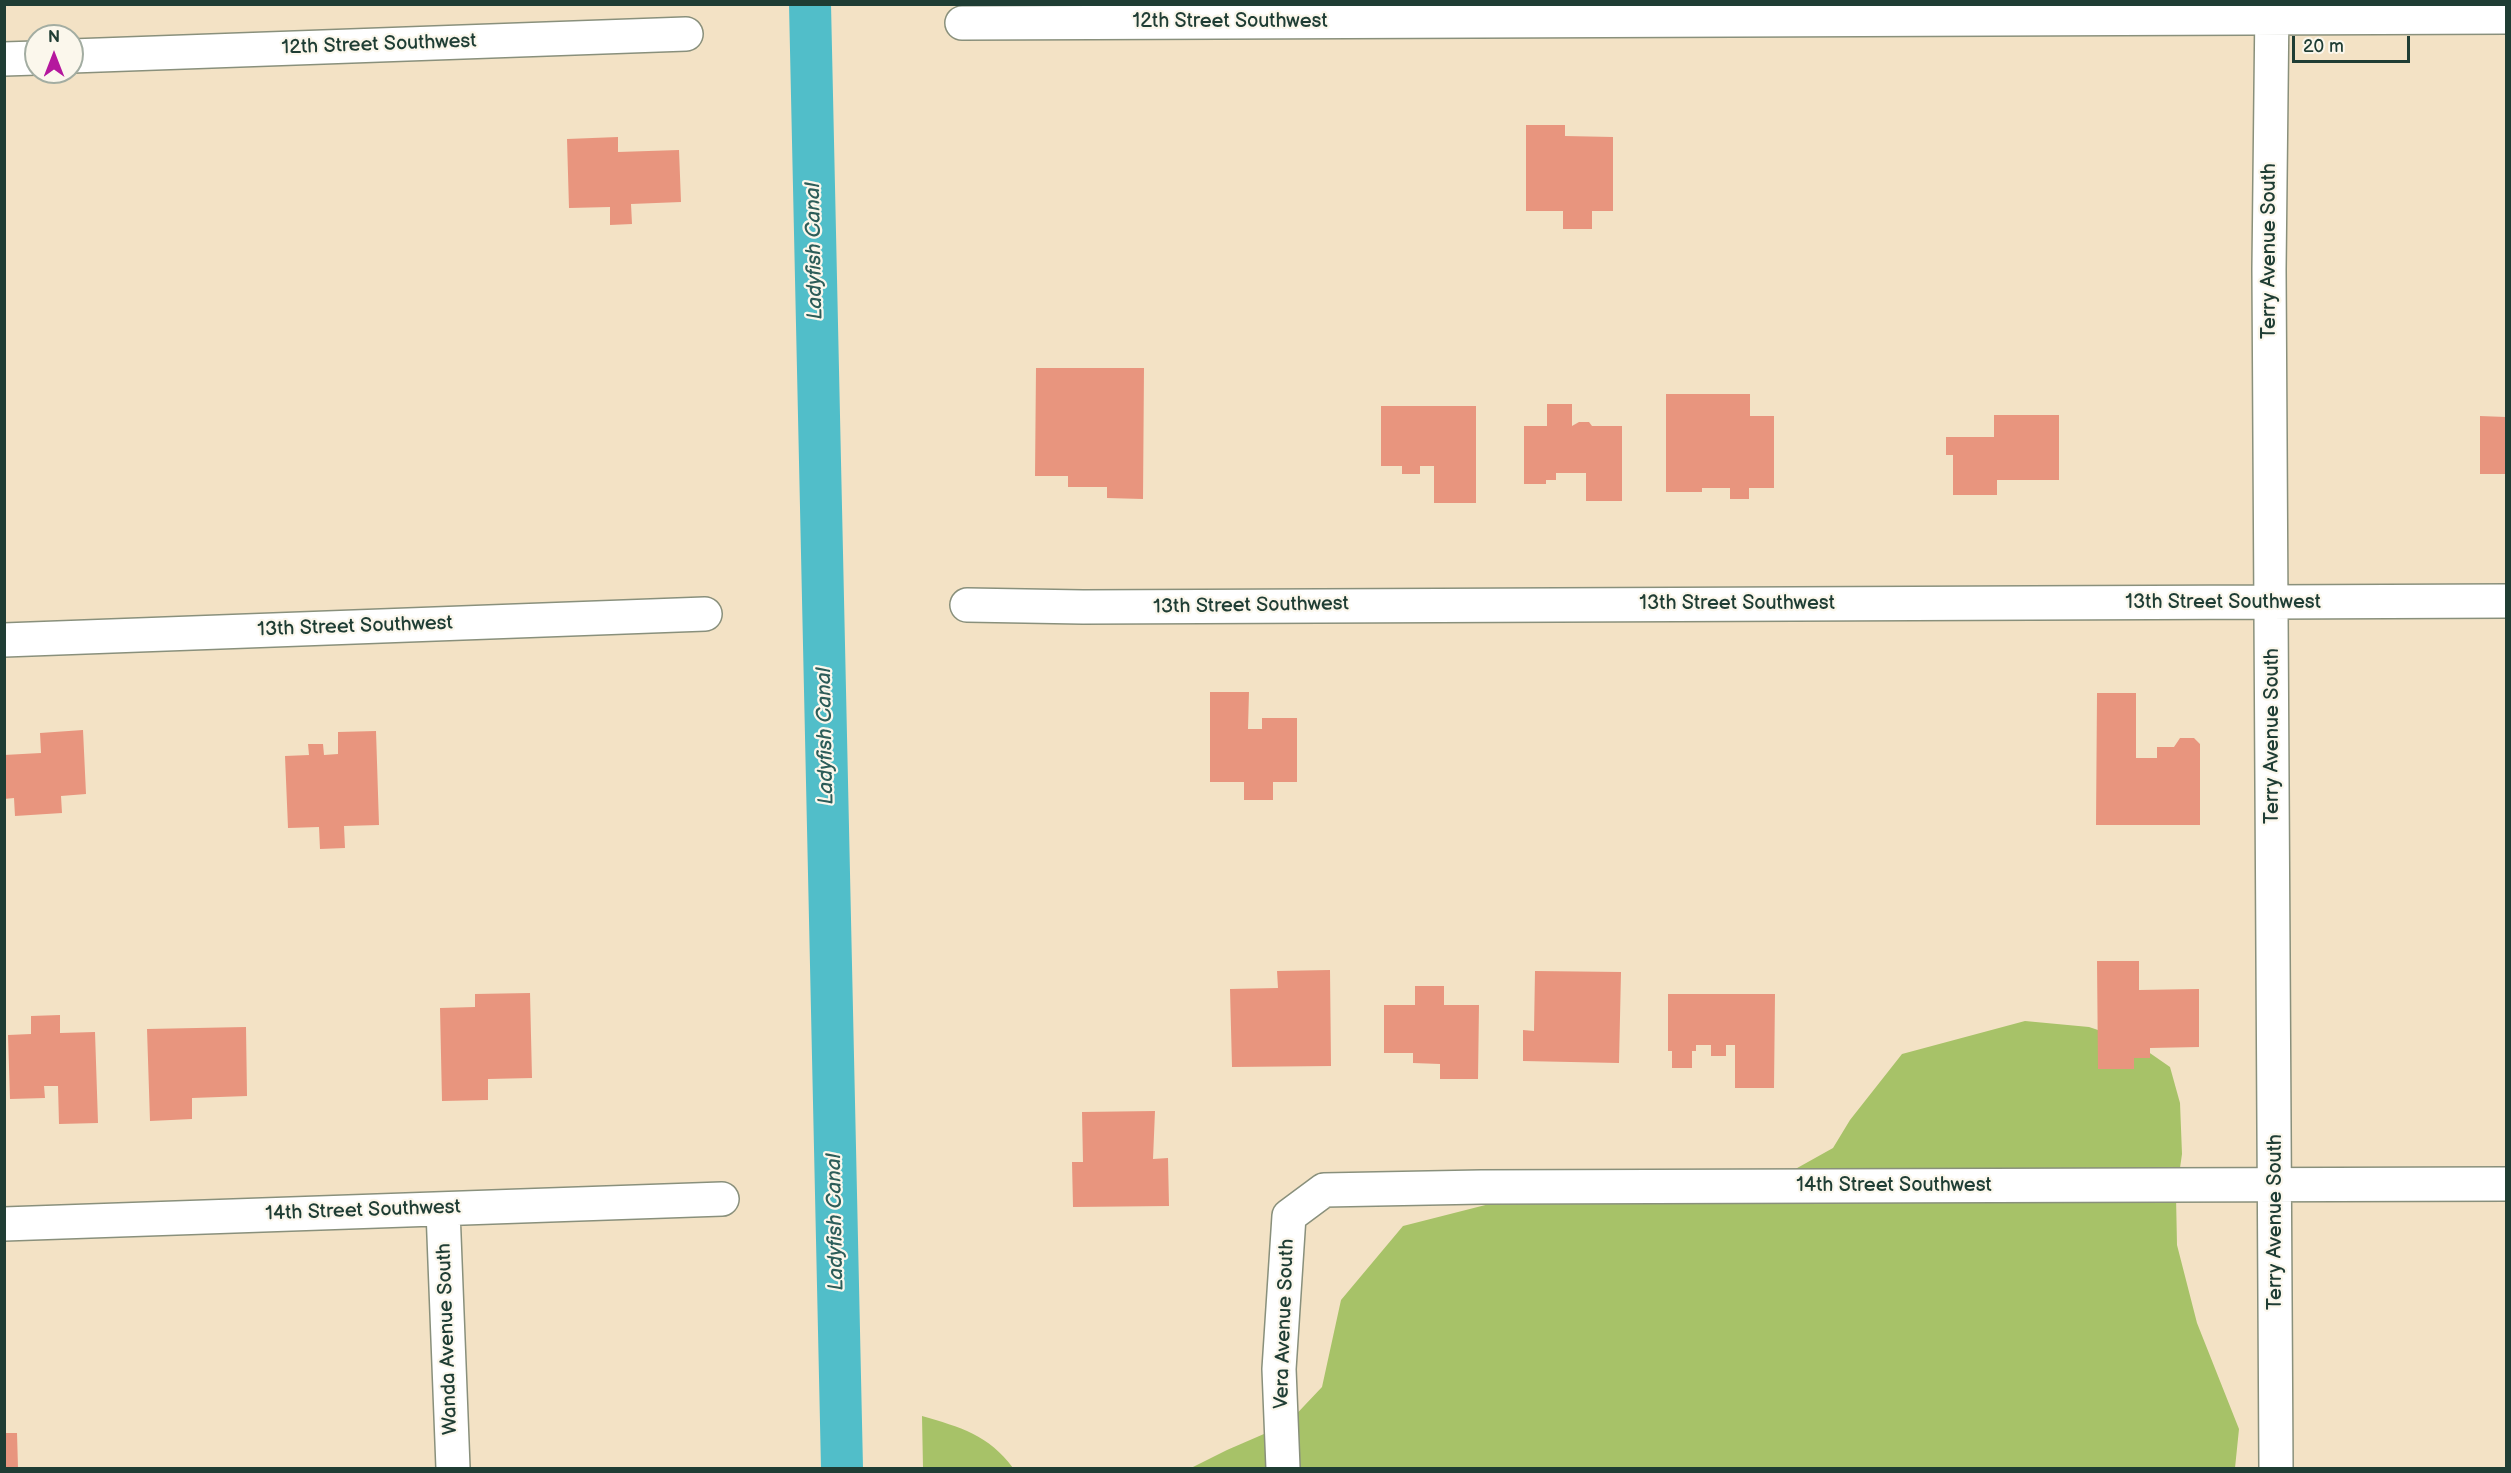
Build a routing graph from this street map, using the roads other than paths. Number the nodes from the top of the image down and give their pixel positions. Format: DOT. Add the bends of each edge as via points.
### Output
graph roads {
  1 [pos="2272,11"];
  2 [pos="2506,17"];
  3 [pos="962,23"];
  4 [pos="686,34"];
  5 [pos="84,56"];
  6 [pos="24,58"];
  7 [pos="4,59"];
  8 [pos="2506,601"];
  9 [pos="2272,603"];
  10 [pos="967,605"];
  11 [pos="705,614"];
  12 [pos="4,640"];
  13 [pos="2506,1184"];
  14 [pos="2276,1185"];
  15 [pos="722,1199"];
  16 [pos="443,1210"];
  17 [pos="1289,1216"];
  18 [pos="4,1224"];
  19 [pos="453,1468"];
  20 [pos="1283,1468"];
  21 [pos="2276,1468"];
  1 -- 2 [label="street, 12th Street Southwest"];
  1 -- 3 [label="street, 12th Street Southwest"];
  1 -- 9 [label="street, Terry Avenue South"];
  4 -- 5 [label="street, 12th Street Southwest"];
  6 -- 7 [label="street"];
  8 -- 9 [label="street, 13th Street Southwest"];
  9 -- 10 [label="street, 13th Street Southwest"];
  9 -- 14 [label="street, Terry Avenue South"];
  11 -- 12 [label="street, 13th Street Southwest"];
  13 -- 14 [label="street, 14th Street Southwest"];
  14 -- 17 [label="street, 14th Street Southwest" via="1481,1186 1324,1191"];
  14 -- 21 [label="street, Terry Avenue South"];
  15 -- 16 [label="street, 14th Street Southwest"];
  16 -- 18 [label="street, 14th Street Southwest"];
  16 -- 19 [label="street, Wanda Avenue South"];
  17 -- 20 [label="street, Vera Avenue South" via="1279,1369"];
}
